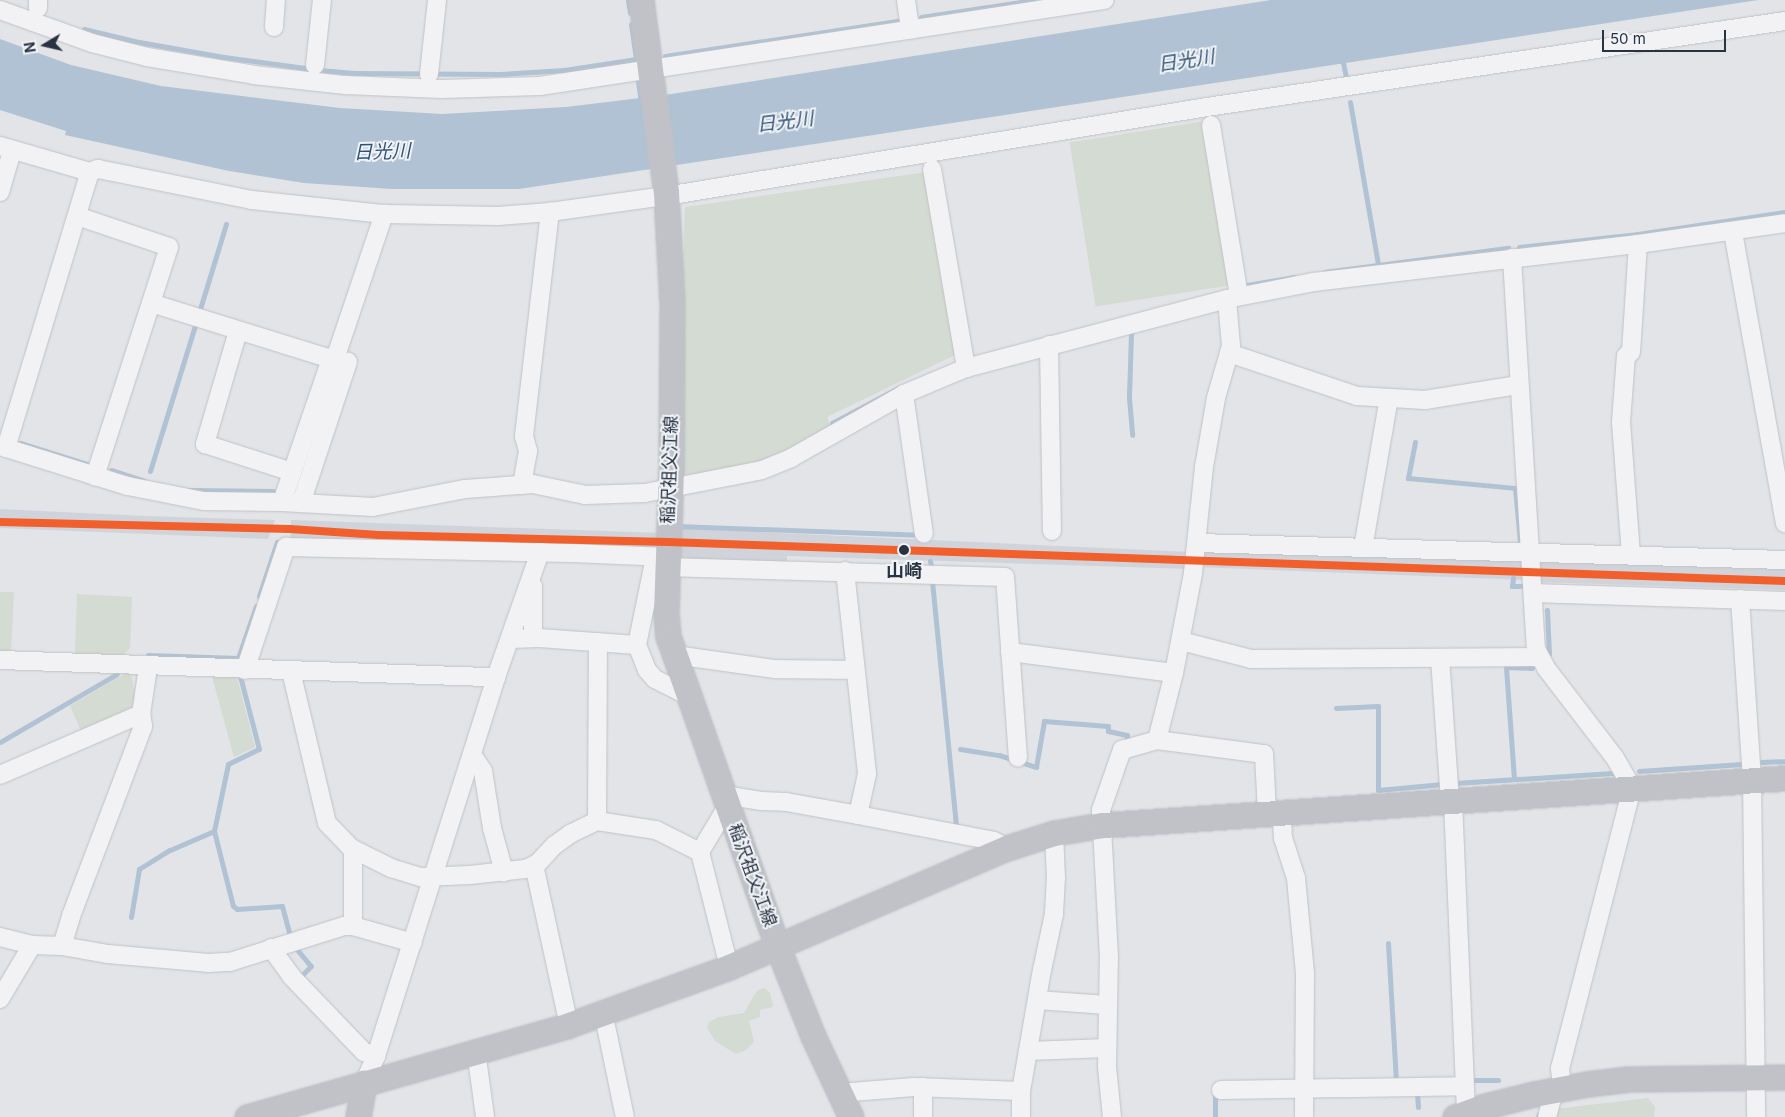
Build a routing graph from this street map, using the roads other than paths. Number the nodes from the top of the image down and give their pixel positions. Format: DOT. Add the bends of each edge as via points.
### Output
graph roads {
  1 [pos="276,0"];
  2 [pos="322,0"];
  3 [pos="437,0"];
  4 [pos="641,0"];
  5 [pos="906,0"];
  6 [pos="1104,0"];
  7 [pos="1054,4"];
  8 [pos="0,10"];
  9 [pos="1785,21"];
  10 [pos="274,27"];
  11 [pos="910,30"];
  12 [pos="315,65"];
  13 [pos="651,72"];
  14 [pos="429,74"];
  15 [pos="1211,125"];
  16 [pos="6,149"];
  17 [pos="932,169"];
  18 [pos="90,172"];
  19 [pos="0,192"];
  20 [pos="666,194"];
  21 [pos="550,212"];
  22 [pos="384,214"];
  23 [pos="77,216"];
  24 [pos="1785,223"];
  25 [pos="1733,232"];
  26 [pos="1638,244"];
  27 [pos="1512,258"];
  28 [pos="1233,297"];
  29 [pos="151,303"];
  30 [pos="238,331"];
  31 [pos="1049,346"];
  32 [pos="1228,353"];
  33 [pos="339,360"];
  34 [pos="966,368"];
  35 [pos="1519,385"];
  36 [pos="904,394"];
  37 [pos="1389,398"];
  38 [pos="3,447"];
  39 [pos="292,472"];
  40 [pos="96,476"];
  41 [pos="1782,484"];
  42 [pos="522,485"];
  43 [pos="670,489"];
  44 [pos="282,502"];
  45 [pos="300,503"];
  46 [pos="1785,523"];
  47 [pos="1052,531"];
  48 [pos="924,534"];
  49 [pos="1197,542"];
  50 [pos="1363,548"];
  51 [pos="540,552"];
  52 [pos="1531,552"];
  53 [pos="1631,555"];
  54 [pos="663,560"];
  55 [pos="1785,560"];
  56 [pos="845,571"];
  57 [pos="533,572"];
  58 [pos="1533,594"];
  59 [pos="1740,600"];
  60 [pos="1785,601"];
  61 [pos="533,638"];
  62 [pos="510,639"];
  63 [pos="1180,641"];
  64 [pos="598,642"];
  65 [pos="637,645"];
  66 [pos="1010,652"];
  67 [pos="675,655"];
  68 [pos="1540,657"];
  69 [pos="1440,658"];
  70 [pos="0,660"];
  71 [pos="148,667"];
  72 [pos="245,670"];
  73 [pos="855,670"];
  74 [pos="291,671"];
  75 [pos="1174,674"];
  76 [pos="496,677"];
  77 [pos="688,696"];
  78 [pos="141,714"];
  79 [pos="1157,740"];
  80 [pos="473,756"];
  81 [pos="1018,758"];
  82 [pos="0,775"];
  83 [pos="1785,778"];
  84 [pos="1752,780"];
  85 [pos="1632,788"];
  86 [pos="726,800"];
  87 [pos="1451,801"];
  88 [pos="1275,813"];
  89 [pos="858,815"];
  90 [pos="597,821"];
  91 [pos="1103,825"];
  92 [pos="1054,833"];
  93 [pos="1007,848"];
  94 [pos="353,850"];
  95 [pos="700,852"];
  96 [pos="534,865"];
  97 [pos="504,872"];
  98 [pos="434,877"];
  99 [pos="353,926"];
  100 [pos="0,937"];
  101 [pos="413,943"];
  102 [pos="32,945"];
  103 [pos="62,946"];
  104 [pos="270,948"];
  105 [pos="778,948"];
  106 [pos="730,967"];
  107 [pos="0,999"];
  108 [pos="1037,1000"];
  109 [pos="1107,1005"];
  110 [pos="603,1012"];
  111 [pos="569,1025"];
  112 [pos="1106,1048"];
  113 [pos="476,1051"];
  114 [pos="1029,1051"];
  115 [pos="376,1056"];
  116 [pos="1757,1077"];
  117 [pos="1785,1077"];
  118 [pos="364,1083"];
  119 [pos="1464,1086"];
  120 [pos="924,1087"];
  121 [pos="1304,1088"];
  122 [pos="1558,1089"];
  123 [pos="1221,1090"];
  124 [pos="1021,1091"];
  125 [pos="839,1093"];
  126 [pos="1462,1116"];
  127 [pos="247,1117"];
  128 [pos="358,1117"];
  129 [pos="485,1117"];
  130 [pos="625,1117"];
  131 [pos="851,1117"];
  132 [pos="923,1117"];
  133 [pos="1021,1117"];
  134 [pos="1112,1117"];
  135 [pos="1304,1117"];
  136 [pos="1546,1117"];
  137 [pos="1756,1117"];
  1 -- 10 [label="street"];
  2 -- 12 [label="street"];
  3 -- 14 [label="street"];
  4 -- 13 [label="street, 稲沢祖父江線"];
  5 -- 11 [label="street"];
  6 -- 7 [label="street"];
  7 -- 11 [label="street"];
  8 -- 13 [label="street" via="92,43 147,57 254,75 345,85 442,89 540,86"];
  9 -- 20 [label="street" via="1207,107"];
  11 -- 13 [label="street"];
  13 -- 20 [label="street, 稲沢祖父江線"];
  15 -- 28 [label="street"];
  16 -- 18 [label="street"];
  16 -- 19 [label="street"];
  17 -- 34 [label="street"];
  18 -- 22 [label="street" via="98,169 252,200"];
  18 -- 23 [label="street"];
  20 -- 21 [label="street"];
  20 -- 43 [label="street, 稲沢祖父江線" via="672,313"];
  21 -- 22 [label="street" via="472,216"];
  21 -- 42 [label="street" via="524,436 528,451"];
  22 -- 33 [label="street" via="337,353"];
  23 -- 29 [label="street" via="169,247"];
  23 -- 38 [label="street"];
  24 -- 25 [label="street"];
  25 -- 26 [label="street"];
  25 -- 41 [label="street"];
  26 -- 27 [label="street"];
  26 -- 53 [label="street" via="1632,352 1626,356 1621,422"];
  27 -- 28 [label="street" via="1314,282"];
  27 -- 35 [label="street"];
  28 -- 31 [label="street"];
  28 -- 32 [label="street"];
  29 -- 30 [label="street"];
  29 -- 40 [label="street"];
  30 -- 33 [label="street"];
  30 -- 39 [label="street" via="205,444"];
  31 -- 34 [label="street"];
  31 -- 47 [label="street"];
  32 -- 37 [label="street" via="1357,396"];
  32 -- 49 [label="street" via="1207,450"];
  33 -- 39 [label="street"];
  33 -- 45 [label="street"];
  34 -- 36 [label="street"];
  35 -- 37 [label="street" via="1425,400"];
  35 -- 52 [label="street"];
  36 -- 43 [label="street" via="791,458 762,470"];
  36 -- 48 [label="street"];
  37 -- 50 [label="street"];
  38 -- 40 [label="street"];
  39 -- 44 [label="street"];
  40 -- 44 [label="street" via="164,495 204,501"];
  41 -- 46 [label="street"];
  42 -- 43 [label="street" via="533,484 601,496"];
  42 -- 45 [label="street" via="465,489 373,507"];
  43 -- 54 [label="street, 稲沢祖父江線"];
  44 -- 45 [label="street"];
  49 -- 50 [label="street"];
  49 -- 63 [label="street"];
  50 -- 52 [label="street"];
  51 -- 54 [label="street"];
  51 -- 57 [label="street"];
  51 -- 72 [label="street" via="286,547"];
  52 -- 53 [label="street"];
  52 -- 58 [label="street"];
  53 -- 55 [label="street"];
  54 -- 56 [label="street"];
  54 -- 65 [label="street"];
  54 -- 67 [label="street, 稲沢祖父江線" via="668,636"];
  56 -- 66 [label="street" via="1005,577"];
  56 -- 73 [label="street"];
  57 -- 61 [label="street"];
  57 -- 62 [label="street"];
  58 -- 59 [label="street"];
  58 -- 68 [label="street" via="1536,649"];
  59 -- 60 [label="street"];
  59 -- 84 [label="street"];
  61 -- 62 [label="street"];
  61 -- 64 [label="street"];
  62 -- 76 [label="street"];
  63 -- 69 [label="street" via="1251,660"];
  63 -- 75 [label="street"];
  64 -- 65 [label="street"];
  64 -- 90 [label="street"];
  65 -- 77 [label="street" via="647,670 655,679"];
  66 -- 75 [label="street"];
  66 -- 81 [label="street"];
  67 -- 73 [label="street" via="775,669"];
  67 -- 77 [label="street, 稲沢祖父江線"];
  68 -- 69 [label="street"];
  68 -- 85 [label="street" via="1615,758"];
  69 -- 87 [label="street"];
  70 -- 71 [label="street"];
  71 -- 72 [label="street"];
  71 -- 78 [label="street"];
  72 -- 74 [label="street"];
  73 -- 89 [label="street" via="867,774"];
  74 -- 76 [label="street"];
  74 -- 94 [label="street" via="327,823"];
  75 -- 79 [label="street"];
  76 -- 80 [label="street"];
  77 -- 86 [label="street, 稲沢祖父江線"];
  78 -- 82 [label="street"];
  78 -- 103 [label="street" via="143,726"];
  79 -- 88 [label="street" via="1264,754"];
  79 -- 91 [label="street" via="1122,750 1102,810"];
  80 -- 97 [label="street" via="483,771 492,828"];
  80 -- 98 [label="street"];
  83 -- 84 [label="street"];
  84 -- 85 [label="street"];
  84 -- 116 [label="street"];
  85 -- 87 [label="street"];
  85 -- 122 [label="street" via="1560,1068"];
  86 -- 89 [label="street" via="786,802"];
  86 -- 95 [label="street"];
  86 -- 105 [label="street, 稲沢祖父江線"];
  87 -- 88 [label="street"];
  87 -- 119 [label="street"];
  88 -- 91 [label="street"];
  88 -- 121 [label="street" via="1296,878 1305,973"];
  89 -- 93 [label="street" via="994,841"];
  90 -- 95 [label="street" via="656,830"];
  90 -- 96 [label="street" via="570,834"];
  91 -- 92 [label="street"];
  91 -- 109 [label="street" via="1109,957"];
  92 -- 93 [label="street"];
  92 -- 108 [label="street" via="1054,914"];
  93 -- 105 [label="street"];
  94 -- 98 [label="street" via="410,874"];
  94 -- 99 [label="street"];
  95 -- 106 [label="street"];
  96 -- 97 [label="street"];
  96 -- 111 [label="street"];
  97 -- 98 [label="street"];
  98 -- 101 [label="street"];
  99 -- 101 [label="street"];
  99 -- 104 [label="street" via="322,931"];
  100 -- 102 [label="street"];
  101 -- 115 [label="street"];
  102 -- 103 [label="street"];
  102 -- 107 [label="street"];
  103 -- 104 [label="street" via="108,954 208,963 230,962"];
  104 -- 115 [label="street" via="291,976 364,1052"];
  105 -- 106 [label="street"];
  105 -- 125 [label="street, 稲沢祖父江線"];
  106 -- 110 [label="street"];
  108 -- 109 [label="street"];
  108 -- 114 [label="street"];
  109 -- 112 [label="street"];
  110 -- 111 [label="street"];
  110 -- 130 [label="street"];
  111 -- 113 [label="street"];
  112 -- 114 [label="street"];
  112 -- 134 [label="street"];
  113 -- 118 [label="street"];
  113 -- 129 [label="street"];
  114 -- 124 [label="street"];
  115 -- 118 [label="street"];
  116 -- 117 [label="street"];
  116 -- 122 [label="street" via="1629,1079"];
  116 -- 137 [label="street"];
  118 -- 127 [label="street"];
  118 -- 128 [label="street"];
  119 -- 121 [label="street"];
  119 -- 126 [label="street"];
  120 -- 124 [label="street"];
  120 -- 125 [label="street"];
  120 -- 132 [label="street"];
  121 -- 123 [label="street"];
  121 -- 135 [label="street"];
  122 -- 126 [label="street"];
  122 -- 136 [label="street"];
  124 -- 133 [label="street"];
  125 -- 131 [label="street, 稲沢祖父江線"];
}
